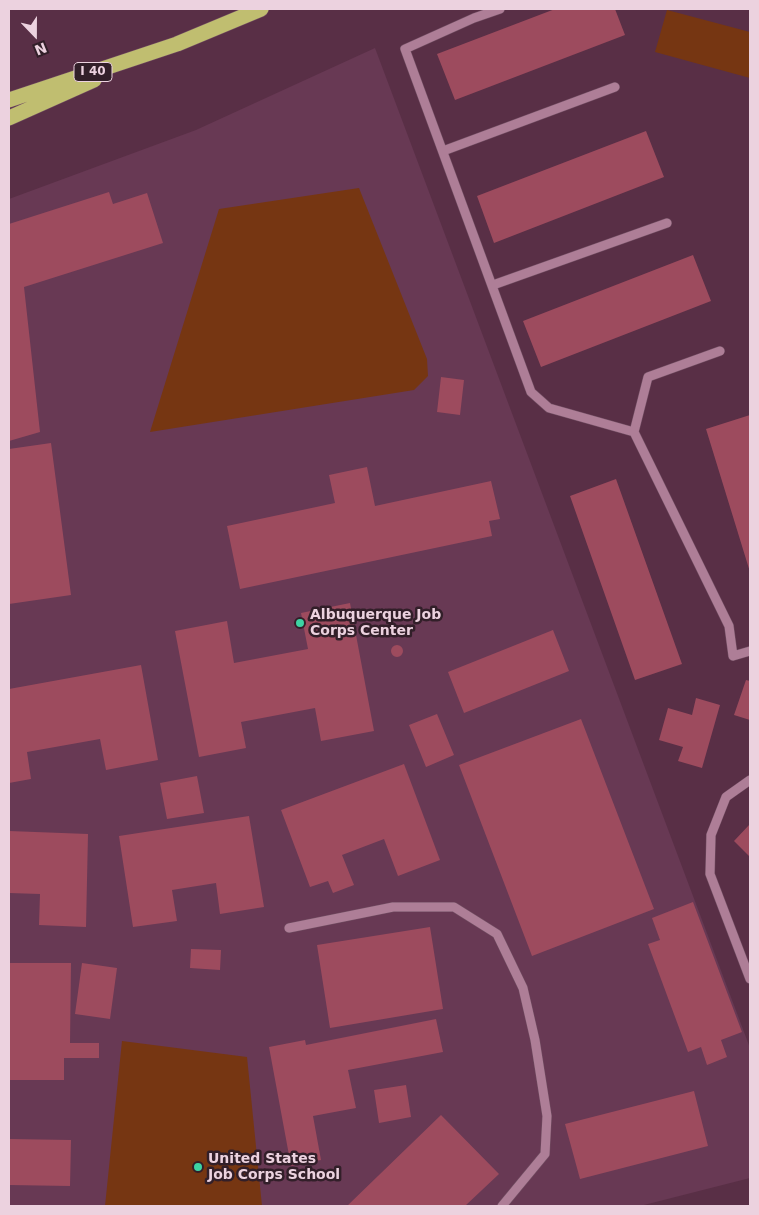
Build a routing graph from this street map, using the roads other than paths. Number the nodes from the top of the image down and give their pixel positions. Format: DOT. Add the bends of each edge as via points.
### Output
graph roads {
  1 [pos="261,9"];
  2 [pos="500,9"];
  3 [pos="177,44"];
  4 [pos="615,87"];
  5 [pos="9,100"];
  6 [pos="9,118"];
  7 [pos="443,151"];
  8 [pos="667,223"];
  9 [pos="493,285"];
  10 [pos="720,351"];
  11 [pos="634,432"];
  12 [pos="750,651"];
  13 [pos="750,780"];
  14 [pos="289,928"];
  15 [pos="750,979"];
  16 [pos="502,1206"];
  1 -- 3 [label="highway, I 40"];
  2 -- 7 [label="street" via="405,49"];
  3 -- 5 [label="highway, I 40"];
  3 -- 6 [label="highway"];
  4 -- 7 [label="street"];
  7 -- 9 [label="street"];
  8 -- 9 [label="street"];
  9 -- 11 [label="street" via="531,392 549,408"];
  10 -- 11 [label="street" via="648,377"];
  11 -- 12 [label="street" via="729,626 733,656"];
  13 -- 15 [label="street" via="726,796 711,835 710,874"];
  14 -- 16 [label="street" via="393,907 454,907 497,934 522,988 535,1040 547,1116 544,1154"];
}
